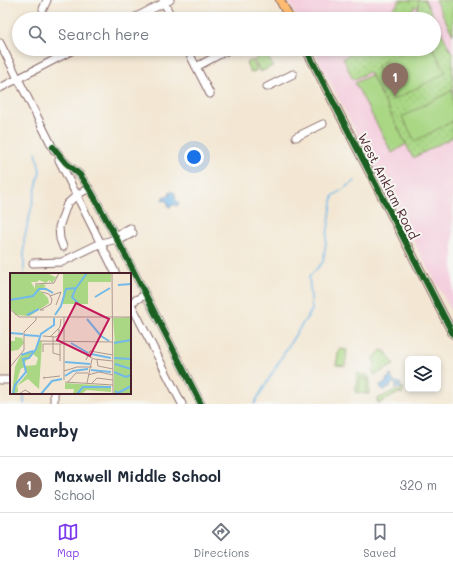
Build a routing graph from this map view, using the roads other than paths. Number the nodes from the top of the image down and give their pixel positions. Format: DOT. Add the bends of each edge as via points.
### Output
graph roads {
  1 [pos="46,0"];
  2 [pos="280,0"];
  3 [pos="165,1"];
  4 [pos="43,9"];
  5 [pos="145,12"];
  6 [pos="169,12"];
  7 [pos="286,12"];
  8 [pos="0,43"];
  9 [pos="62,56"];
  10 [pos="191,56"];
  11 [pos="216,56"];
  12 [pos="310,56"];
  13 [pos="196,66"];
  14 [pos="293,74"];
  15 [pos="18,79"];
  16 [pos="267,87"];
  17 [pos="0,88"];
  18 [pos="210,94"];
  19 [pos="323,124"];
  20 [pos="296,137"];
  21 [pos="53,147"];
  22 [pos="89,188"];
  23 [pos="77,194"];
  24 [pos="132,230"];
  25 [pos="117,238"];
  26 [pos="101,243"];
  27 [pos="63,247"];
  28 [pos="33,263"];
  29 [pos="115,273"];
  30 [pos="145,295"];
  31 [pos="131,302"];
  32 [pos="131,304"];
  33 [pos="453,334"];
  34 [pos="182,404"];
  35 [pos="201,404"];
  1 -- 4 [label="street"];
  2 -- 7 [label="main road"];
  3 -- 5 [label="street"];
  3 -- 6 [label="street"];
  8 -- 15 [label="street"];
  9 -- 15 [label="street"];
  10 -- 13 [label="street"];
  11 -- 13 [label="street"];
  12 -- 33 [label="main road, West Anklam Road"];
  13 -- 18 [label="street"];
  14 -- 16 [label="street"];
  15 -- 17 [label="street"];
  15 -- 21 [label="street"];
  19 -- 20 [label="street"];
  21 -- 22 [label="street"];
  21 -- 23 [label="street"];
  22 -- 23 [label="street"];
  22 -- 25 [label="street"];
  23 -- 26 [label="street"];
  23 -- 27 [label="street" via="67,204 61,221 60,239"];
  24 -- 25 [label="street"];
  25 -- 26 [label="street"];
  25 -- 30 [label="street"];
  26 -- 28 [label="street" via="62,262"];
  26 -- 29 [label="street"];
  30 -- 31 [label="street"];
  30 -- 35 [label="street"];
  32 -- 34 [label="street"];
}
